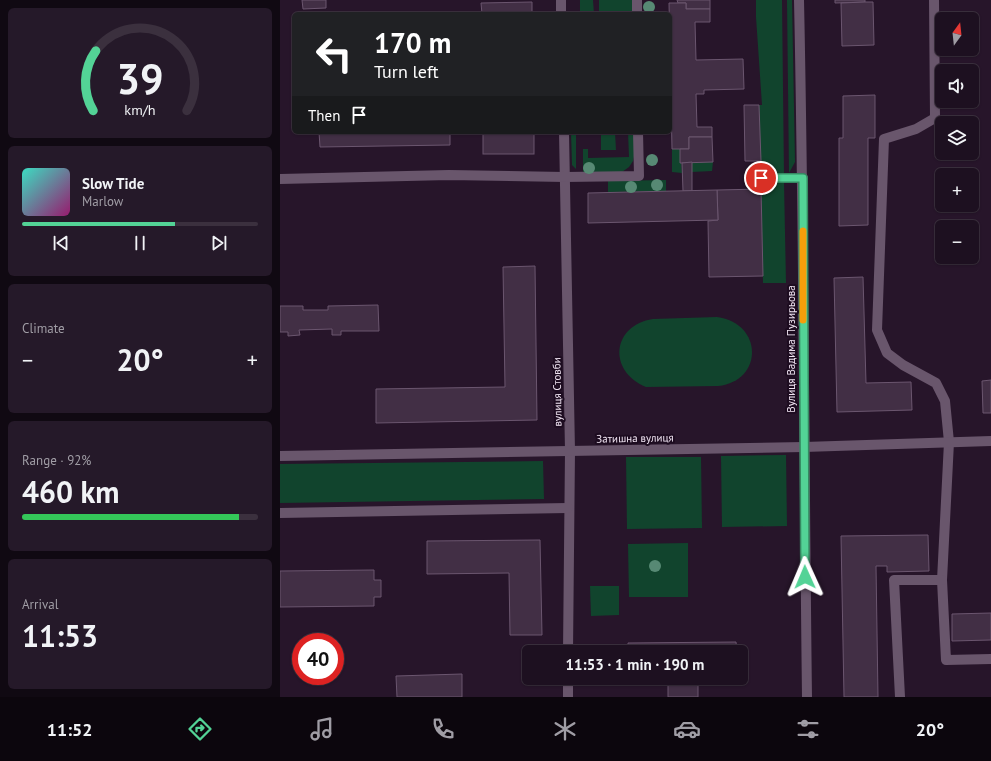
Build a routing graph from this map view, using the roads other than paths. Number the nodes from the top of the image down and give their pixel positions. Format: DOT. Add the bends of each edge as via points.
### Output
graph roads {
  1 [pos="561,0"];
  2 [pos="637,0"];
  3 [pos="799,0"];
  4 [pos="934,0"];
  5 [pos="562,12"];
  6 [pos="637,12"];
  7 [pos="564,134"];
  8 [pos="638,134"];
  9 [pos="565,177"];
  10 [pos="761,178"];
  11 [pos="803,178"];
  12 [pos="280,179"];
  13 [pos="991,441"];
  14 [pos="949,442"];
  15 [pos="804,447"];
  16 [pos="570,451"];
  17 [pos="280,456"];
  18 [pos="568,508"];
  19 [pos="280,513"];
  20 [pos="942,580"];
  21 [pos="568,645"];
  22 [pos="991,659"];
  23 [pos="568,685"];
  24 [pos="568,697"];
  25 [pos="807,697"];
  26 [pos="900,697"];
  1 -- 5 [label="street"];
  2 -- 6 [label="street"];
  3 -- 11 [label="street, Вулиця Вадима Пузирьова"];
  4 -- 14 [label="street" via="935,118 916,129 884,139 877,330 887,353 936,383 945,401"];
  7 -- 9 [label="street, вулиця Стовби"];
  8 -- 9 [label="street" via="639,176"];
  9 -- 12 [label="street" via="449,175"];
  9 -- 16 [label="street, вулиця Стовби"];
  10 -- 11 [label="street"];
  11 -- 15 [label="street, Вулиця Вадима Пузирьова"];
  13 -- 14 [label="street, Затишна вулиця"];
  14 -- 15 [label="street, Затишна вулиця"];
  14 -- 20 [label="street"];
  15 -- 16 [label="street, Затишна вулиця"];
  15 -- 25 [label="street, Вулиця Вадима Пузирьова"];
  16 -- 17 [label="street, Затишна вулиця"];
  16 -- 18 [label="street, вулиця Стовби"];
  18 -- 19 [label="street"];
  18 -- 21 [label="street, вулиця Стовби"];
  20 -- 22 [label="street" via="946,660"];
  20 -- 26 [label="street" via="894,580"];
  23 -- 24 [label="street"];
}
